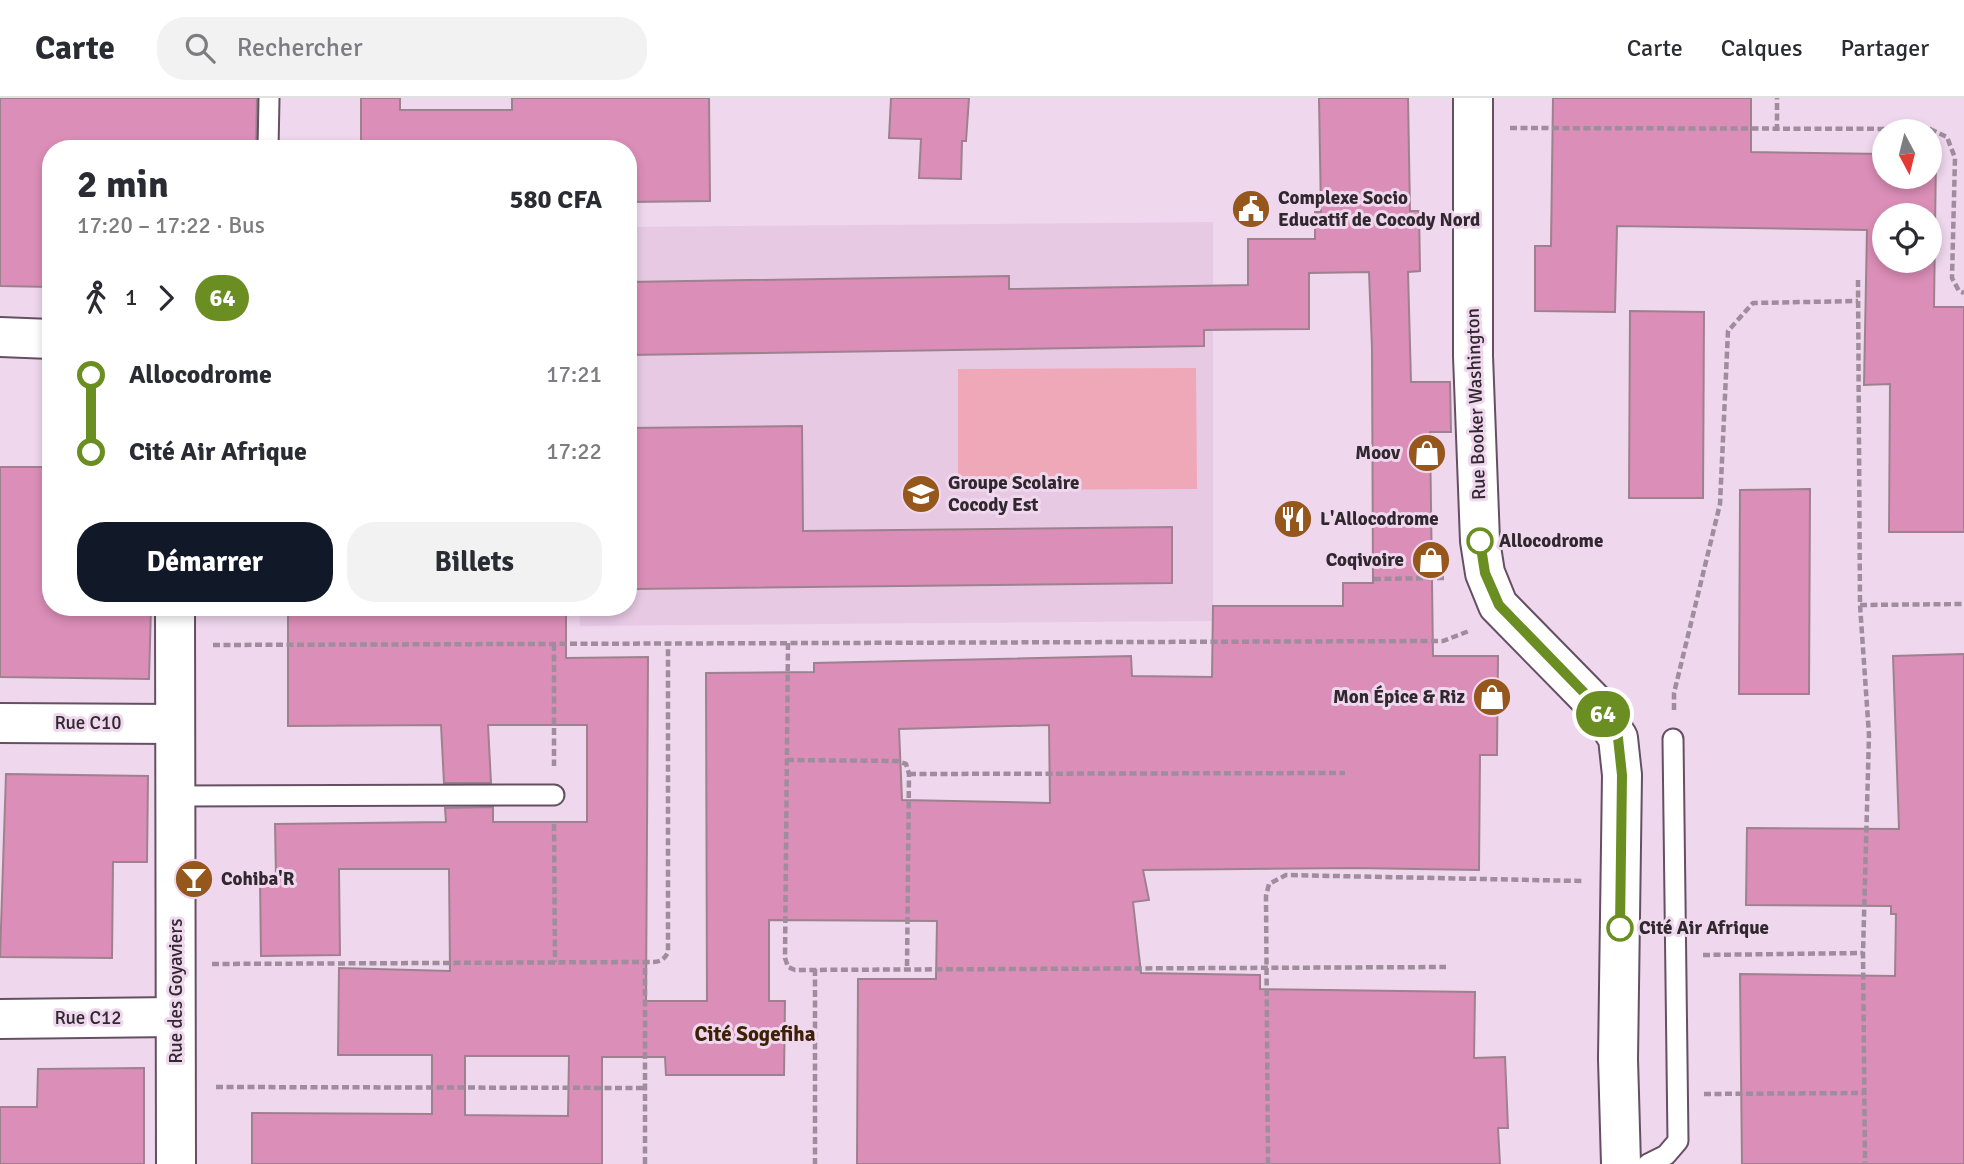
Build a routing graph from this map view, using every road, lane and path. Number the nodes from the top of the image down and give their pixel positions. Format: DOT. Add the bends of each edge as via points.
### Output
graph roads {
  1 [pos="269,98"];
  2 [pos="1777,98"];
  3 [pos="1473,113"];
  4 [pos="1777,131"];
  5 [pos="268,140"];
  6 [pos="1858,280"];
  7 [pos="1964,293"];
  8 [pos="1858,301"];
  9 [pos="0,337"];
  10 [pos="42,339"];
  11 [pos="1374,579"];
  12 [pos="1492,589"];
  13 [pos="1964,604"];
  14 [pos="1860,605"];
  15 [pos="176,616"];
  16 [pos="788,643"];
  17 [pos="668,644"];
  18 [pos="176,646"];
  19 [pos="0,723"];
  20 [pos="176,724"];
  21 [pos="1674,739"];
  22 [pos="787,760"];
  23 [pos="1345,773"];
  24 [pos="909,774"];
  25 [pos="554,795"];
  26 [pos="176,796"];
  27 [pos="1621,882"];
  28 [pos="1863,954"];
  29 [pos="1677,955"];
  30 [pos="645,962"];
  31 [pos="176,964"];
  32 [pos="1446,967"];
  33 [pos="907,968"];
  34 [pos="1269,968"];
  35 [pos="814,969"];
  36 [pos="175,1017"];
  37 [pos="0,1018"];
  38 [pos="176,1086"];
  39 [pos="645,1088"];
  40 [pos="1864,1093"];
  41 [pos="1678,1094"];
  42 [pos="176,1164"];
  43 [pos="645,1164"];
  44 [pos="815,1164"];
  45 [pos="1268,1164"];
  46 [pos="1621,1164"];
  47 [pos="1648,1164"];
  48 [pos="1865,1164"];
  1 -- 5 [label="lane"];
  2 -- 4 [label="path"];
  3 -- 4 [label="path"];
  3 -- 12 [label="street, Rue Booker Washington" via="1473,356 1480,541"];
  4 -- 7 [label="path" via="1930,129 1947,137 1955,158 1952,278"];
  6 -- 8 [label="path"];
  8 -- 14 [label="path"];
  8 -- 21 [label="path" via="1752,303 1728,331 1720,504 1674,693"];
  9 -- 10 [label="street"];
  11 -- 12 [label="path" via="1434,579"];
  12 -- 16 [label="path" via="1464,635 1443,641"];
  12 -- 27 [label="street" via="1599,708 1618,738"];
  13 -- 14 [label="path"];
  14 -- 28 [label="path" via="1869,735"];
  15 -- 18 [label="street, Rue des Goyaviers"];
  16 -- 17 [label="path"];
  16 -- 22 [label="path"];
  17 -- 18 [label="path"];
  17 -- 30 [label="path" via="668,952 660,962"];
  18 -- 20 [label="street, Rue des Goyaviers"];
  19 -- 20 [label="street, Rue C10"];
  20 -- 26 [label="street, Rue des Goyaviers"];
  21 -- 29 [label="lane"];
  22 -- 24 [label="path" via="897,761 906,764"];
  22 -- 35 [label="path" via="785,958 795,970"];
  23 -- 24 [label="path"];
  24 -- 33 [label="path"];
  25 -- 26 [label="lane"];
  26 -- 31 [label="street, Rue des Goyaviers"];
  27 -- 34 [label="path" via="1286,875 1269,884 1266,897"];
  27 -- 46 [label="street"];
  28 -- 29 [label="path"];
  28 -- 40 [label="path"];
  29 -- 41 [label="lane"];
  30 -- 31 [label="path"];
  30 -- 39 [label="path"];
  31 -- 36 [label="street, Rue des Goyaviers"];
  32 -- 34 [label="path"];
  33 -- 34 [label="path"];
  33 -- 35 [label="path"];
  34 -- 45 [label="path"];
  35 -- 44 [label="path"];
  36 -- 37 [label="street, Rue C12"];
  36 -- 38 [label="street, Rue des Goyaviers"];
  38 -- 39 [label="path"];
  38 -- 42 [label="street, Rue des Goyaviers"];
  39 -- 43 [label="path"];
  40 -- 41 [label="path"];
  40 -- 48 [label="path"];
  41 -- 47 [label="lane" via="1678,1141 1666,1155"];
}
